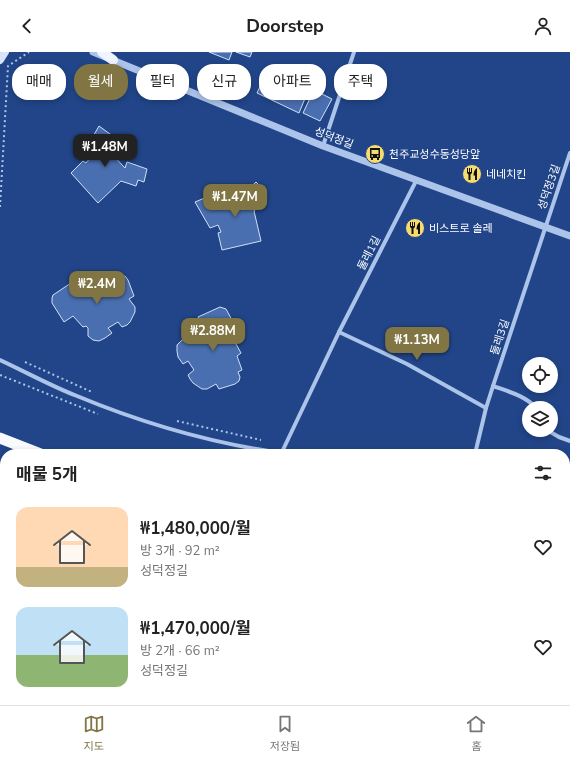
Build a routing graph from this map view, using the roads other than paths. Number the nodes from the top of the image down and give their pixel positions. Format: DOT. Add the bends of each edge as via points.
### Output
graph roads {
  1 [pos="5,52"];
  2 [pos="93,52"];
  3 [pos="102,52"];
  4 [pos="354,52"];
  5 [pos="0,60"];
  6 [pos="113,60"];
  7 [pos="323,146"];
  8 [pos="570,153"];
  9 [pos="416,181"];
  10 [pos="545,226"];
  11 [pos="570,236"];
  12 [pos="338,332"];
  13 [pos="0,360"];
  14 [pos="493,386"];
  15 [pos="527,401"];
  16 [pos="486,408"];
  17 [pos="558,436"];
  18 [pos="0,438"];
  19 [pos="570,441"];
  20 [pos="28,449"];
  21 [pos="255,449"];
  22 [pos="283,449"];
  23 [pos="476,449"];
  1 -- 5 [label="main road"];
  2 -- 6 [label="street, 성덕정길"];
  3 -- 6 [label="main road"];
  4 -- 7 [label="street"];
  6 -- 7 [label="street, 성덕정길"];
  7 -- 9 [label="street, 성덕정길"];
  8 -- 10 [label="street, 성덕정3길"];
  9 -- 10 [label="street, 성덕정길"];
  9 -- 12 [label="street, 둘레1길"];
  10 -- 11 [label="street, 성덕정길"];
  10 -- 14 [label="street, 둘레3길"];
  12 -- 16 [label="street" via="407,364"];
  12 -- 22 [label="street, 둘레1길"];
  13 -- 21 [label="street" via="46,383 154,424"];
  14 -- 15 [label="street"];
  14 -- 16 [label="street, 둘레3길"];
  16 -- 23 [label="street, 둘레3길"];
  17 -- 19 [label="street"];
  18 -- 20 [label="highway"];
}
